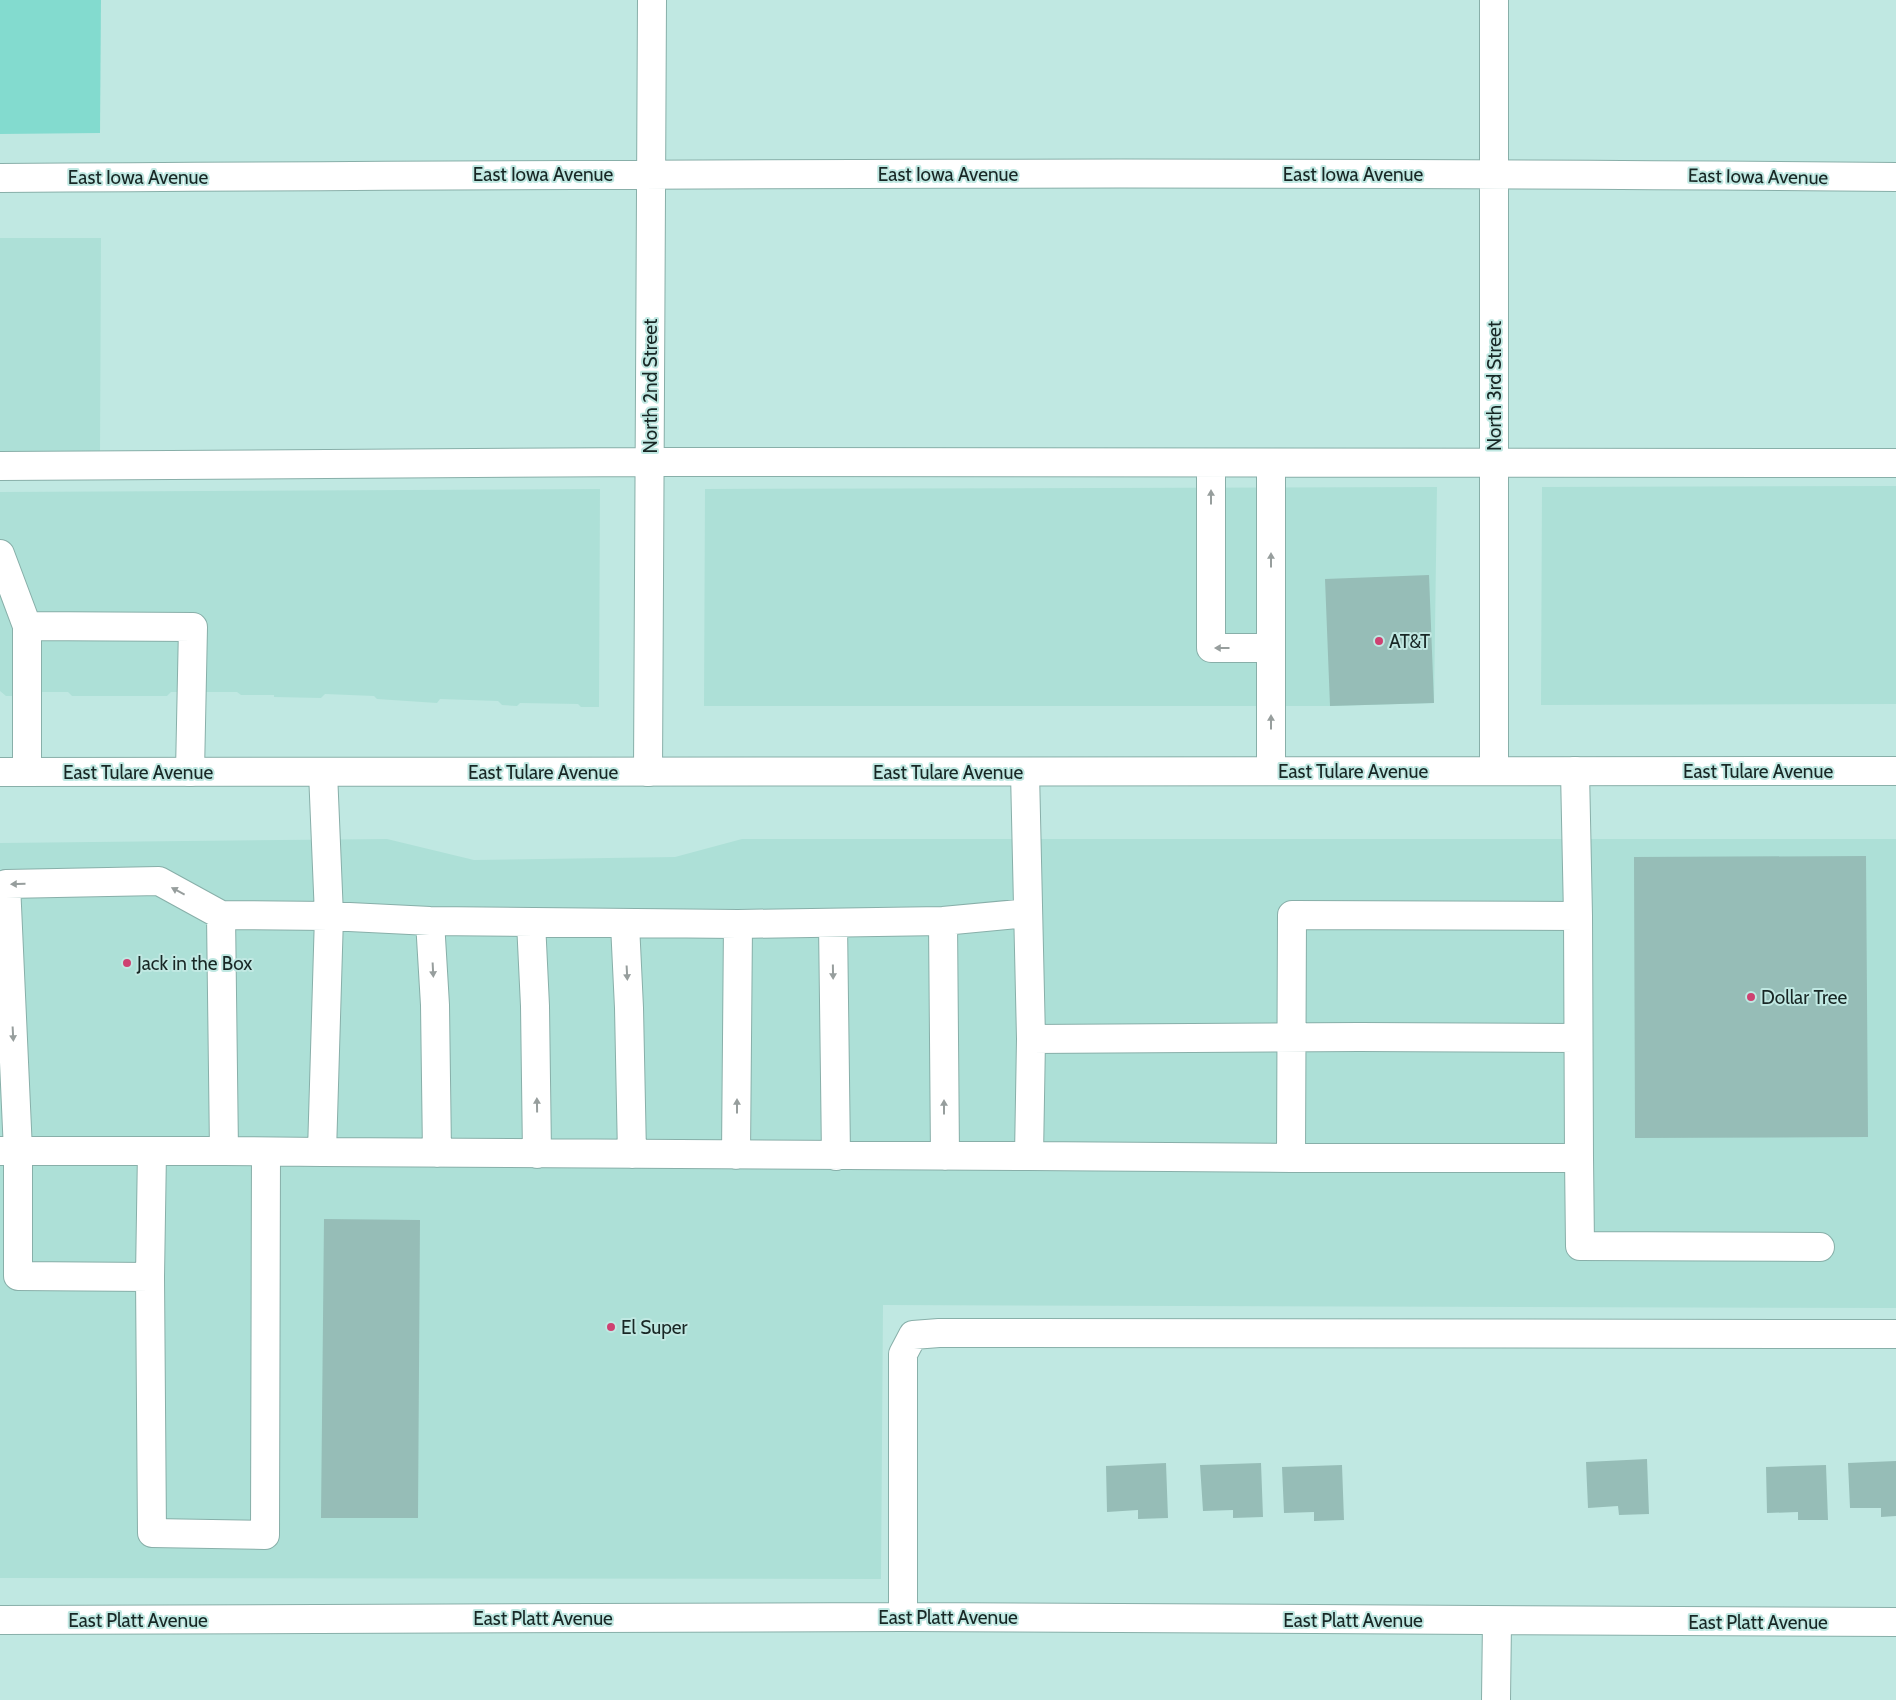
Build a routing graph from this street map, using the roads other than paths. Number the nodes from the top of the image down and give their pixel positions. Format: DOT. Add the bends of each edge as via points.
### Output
graph roads {
  1 [pos="652,0"];
  2 [pos="1494,0"];
  3 [pos="651,174"];
  4 [pos="1494,174"];
  5 [pos="1896,177"];
  6 [pos="0,178"];
  7 [pos="649,462"];
  8 [pos="1211,463"];
  9 [pos="1271,463"];
  10 [pos="1494,463"];
  11 [pos="1896,463"];
  12 [pos="0,466"];
  13 [pos="0,554"];
  14 [pos="27,626"];
  15 [pos="1271,648"];
  16 [pos="1271,771"];
  17 [pos="1494,771"];
  18 [pos="1575,771"];
  19 [pos="1896,771"];
  20 [pos="13,772"];
  21 [pos="190,772"];
  22 [pos="323,772"];
  23 [pos="648,772"];
  24 [pos="1025,772"];
  25 [pos="1028,913"];
  26 [pos="221,914"];
  27 [pos="329,916"];
  28 [pos="1578,916"];
  29 [pos="430,921"];
  30 [pos="943,921"];
  31 [pos="531,922"];
  32 [pos="833,923"];
  33 [pos="625,924"];
  34 [pos="738,924"];
  35 [pos="1291,1038"];
  36 [pos="1578,1038"];
  37 [pos="1031,1039"];
  38 [pos="9,1151"];
  39 [pos="152,1151"];
  40 [pos="224,1151"];
  41 [pos="266,1152"];
  42 [pos="322,1152"];
  43 [pos="437,1153"];
  44 [pos="537,1154"];
  45 [pos="632,1154"];
  46 [pos="736,1155"];
  47 [pos="836,1156"];
  48 [pos="945,1156"];
  49 [pos="1029,1156"];
  50 [pos="1291,1158"];
  51 [pos="1579,1158"];
  52 [pos="1820,1247"];
  53 [pos="150,1277"];
  54 [pos="1896,1334"];
  55 [pos="903,1617"];
  56 [pos="0,1620"];
  57 [pos="1497,1621"];
  58 [pos="1896,1622"];
  59 [pos="1496,1700"];
  1 -- 3 [label="street, North 2nd Street"];
  2 -- 4 [label="street, North 3rd Street"];
  3 -- 4 [label="street, East Iowa Avenue"];
  3 -- 6 [label="street, East Iowa Avenue"];
  3 -- 7 [label="street, North 2nd Street"];
  4 -- 5 [label="street, East Iowa Avenue"];
  4 -- 10 [label="street, North 3rd Street"];
  7 -- 8 [label="street"];
  7 -- 12 [label="street"];
  7 -- 23 [label="street, North 2nd Street"];
  8 -- 9 [label="street"];
  15 -- 8 [label="street, one-way" via="1211,648"];
  9 -- 10 [label="street"];
  15 -- 9 [label="street, one-way"];
  10 -- 11 [label="street"];
  10 -- 17 [label="street, North 3rd Street"];
  13 -- 14 [label="street"];
  14 -- 20 [label="street"];
  14 -- 21 [label="street" via="193,627"];
  16 -- 15 [label="street, one-way"];
  16 -- 17 [label="street, East Tulare Avenue"];
  16 -- 24 [label="street, East Tulare Avenue"];
  17 -- 18 [label="street, East Tulare Avenue"];
  18 -- 19 [label="street, East Tulare Avenue"];
  18 -- 28 [label="street"];
  20 -- 21 [label="street, East Tulare Avenue"];
  21 -- 22 [label="street, East Tulare Avenue"];
  22 -- 23 [label="street, East Tulare Avenue"];
  22 -- 27 [label="street"];
  23 -- 24 [label="street, East Tulare Avenue"];
  24 -- 25 [label="street"];
  25 -- 30 [label="street"];
  25 -- 37 [label="street"];
  26 -- 27 [label="street"];
  26 -- 38 [label="street, one-way" via="159,881 6,884"];
  26 -- 40 [label="street"];
  27 -- 29 [label="street"];
  27 -- 42 [label="street"];
  28 -- 35 [label="street" via="1292,914"];
  28 -- 36 [label="street"];
  29 -- 31 [label="street"];
  29 -- 43 [label="street, one-way"];
  30 -- 32 [label="street"];
  48 -- 30 [label="street, one-way"];
  31 -- 33 [label="street"];
  44 -- 31 [label="street, one-way"];
  32 -- 34 [label="street"];
  32 -- 47 [label="street, one-way"];
  33 -- 34 [label="street"];
  33 -- 45 [label="street, one-way"];
  46 -- 34 [label="street, one-way"];
  35 -- 36 [label="street"];
  35 -- 37 [label="street"];
  35 -- 50 [label="street"];
  36 -- 51 [label="street"];
  37 -- 49 [label="street"];
  38 -- 39 [label="street"];
  38 -- 53 [label="street" via="18,1276"];
  39 -- 40 [label="street"];
  39 -- 53 [label="street"];
  40 -- 41 [label="street"];
  41 -- 42 [label="street"];
  41 -- 53 [label="street" via="265,1535 152,1533"];
  42 -- 43 [label="street"];
  43 -- 44 [label="street"];
  44 -- 45 [label="street"];
  45 -- 46 [label="street"];
  46 -- 47 [label="street"];
  47 -- 48 [label="street"];
  48 -- 49 [label="street"];
  49 -- 50 [label="street"];
  50 -- 51 [label="street"];
  51 -- 52 [label="street" via="1580,1246"];
  54 -- 55 [label="street" via="912,1335 903,1354"];
  55 -- 56 [label="street, East Platt Avenue"];
  55 -- 57 [label="street, East Platt Avenue"];
  57 -- 58 [label="street, East Platt Avenue"];
  57 -- 59 [label="street"];
}
